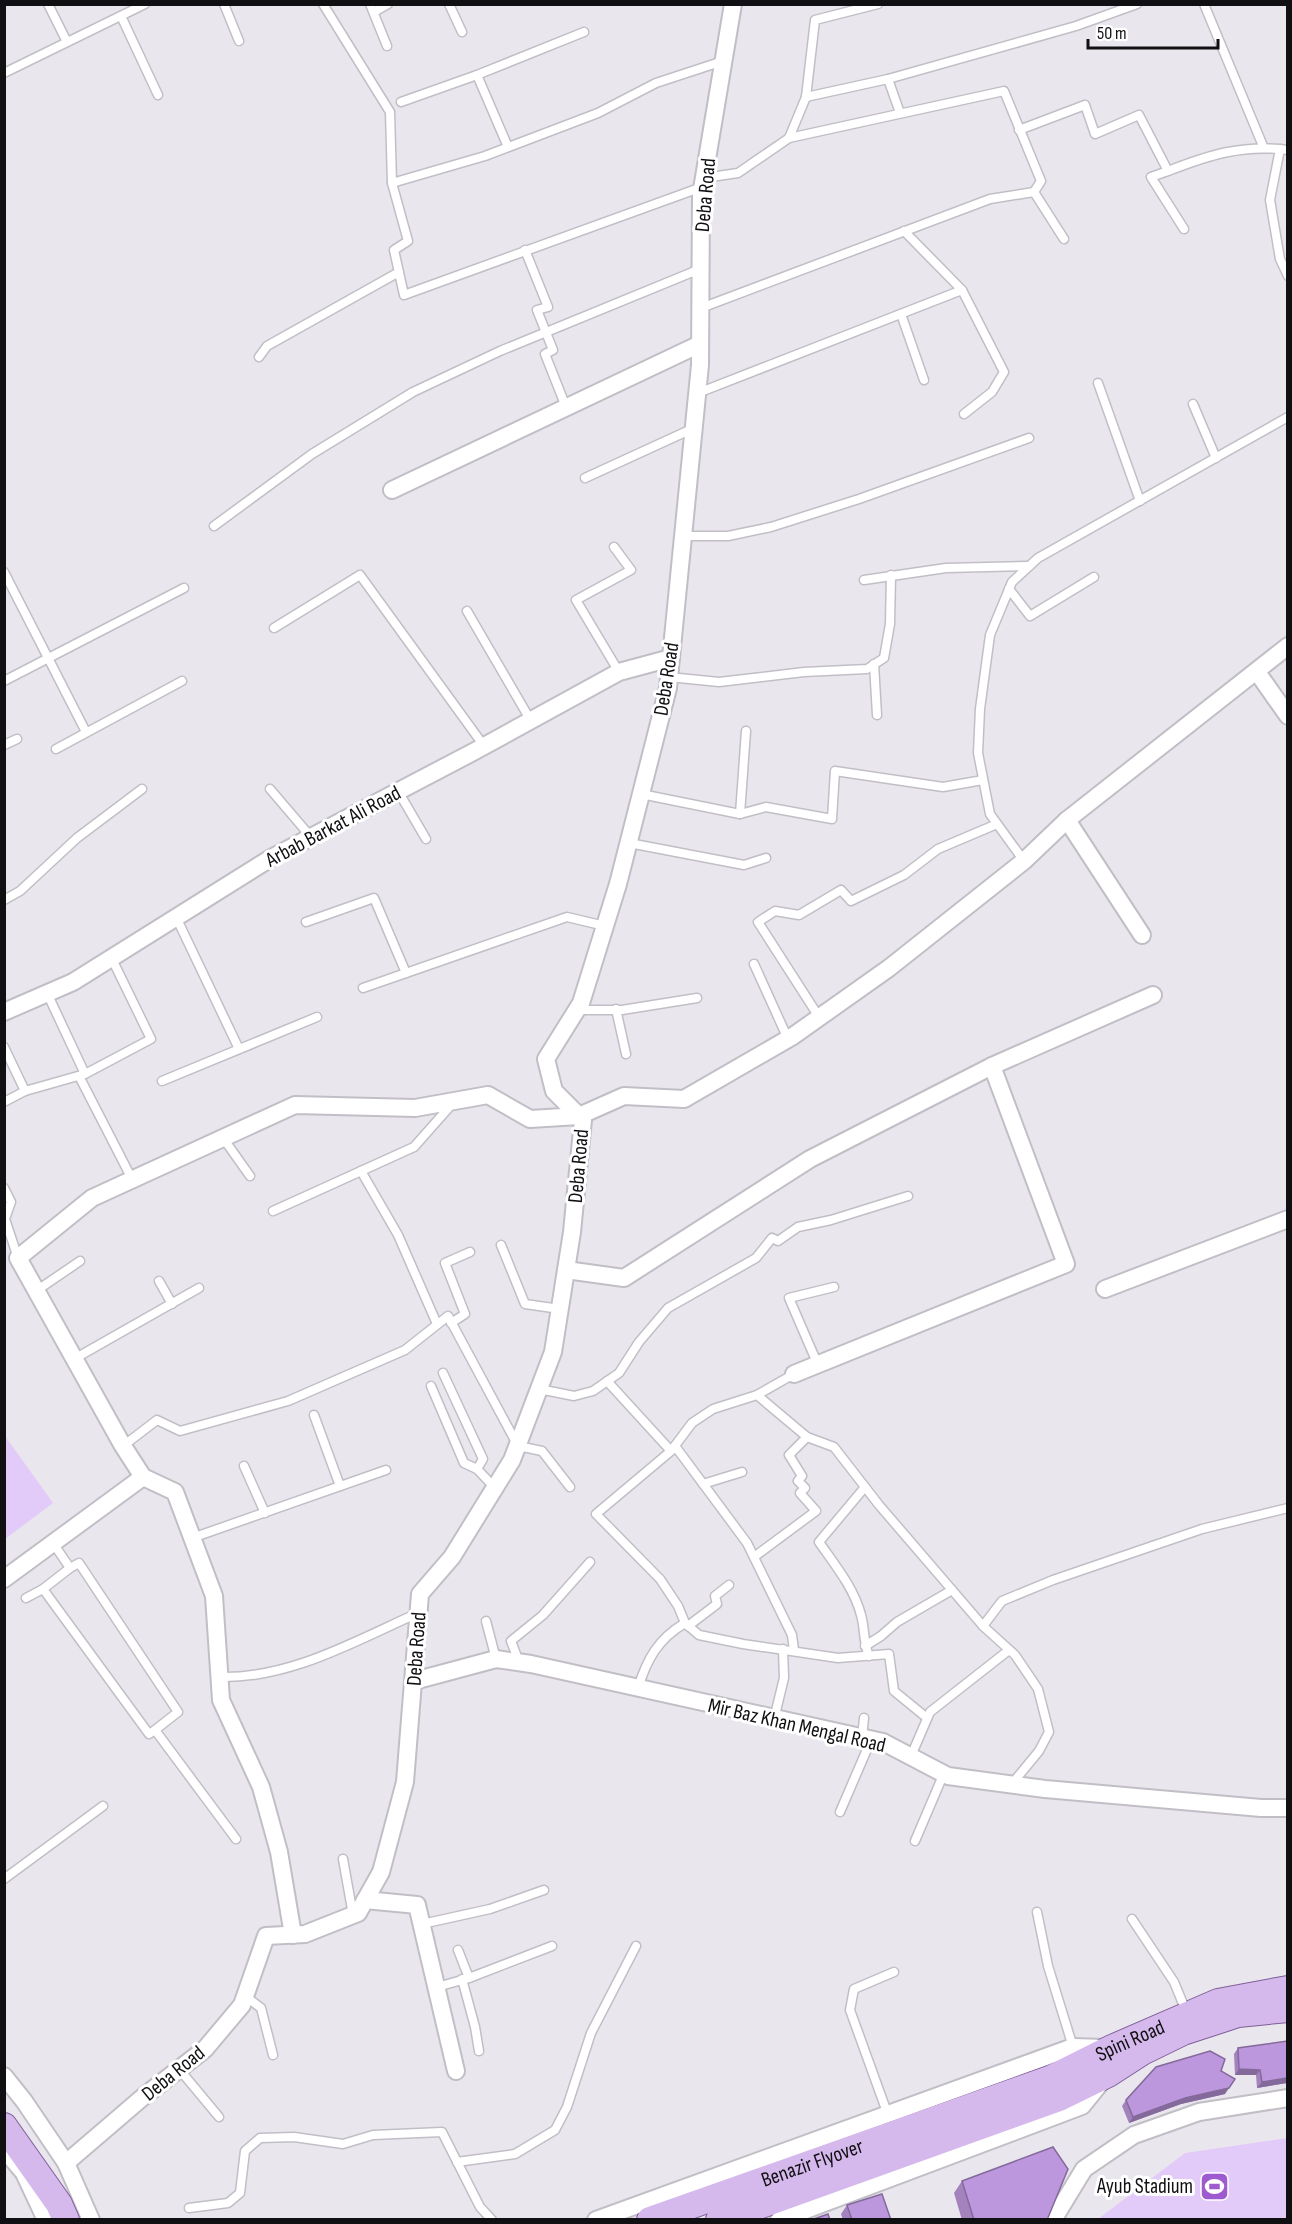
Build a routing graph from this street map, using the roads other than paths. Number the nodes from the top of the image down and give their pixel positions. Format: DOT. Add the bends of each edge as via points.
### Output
graph roads {
  1 [pos="48,4"];
  2 [pos="145,4"];
  3 [pos="224,4"];
  4 [pos="323,4"];
  5 [pos="388,4"];
  6 [pos="449,4"];
  7 [pos="733,4"];
  8 [pos="878,4"];
  9 [pos="1137,4"];
  10 [pos="1204,4"];
  11 [pos="372,8"];
  12 [pos="121,16"];
  13 [pos="462,32"];
  14 [pos="584,32"];
  15 [pos="239,41"];
  16 [pos="67,42"];
  17 [pos="387,46"];
  18 [pos="723,62"];
  19 [pos="4,73"];
  20 [pos="477,75"];
  21 [pos="888,79"];
  22 [pos="158,95"];
  23 [pos="806,97"];
  24 [pos="401,102"];
  25 [pos="900,113"];
  26 [pos="1019,130"];
  27 [pos="789,138"];
  28 [pos="1263,146"];
  29 [pos="508,147"];
  30 [pos="1284,149"];
  31 [pos="1168,171"];
  32 [pos="392,183"];
  33 [pos="703,183"];
  34 [pos="1034,192"];
  35 [pos="1184,229"];
  36 [pos="904,231"];
  37 [pos="1064,239"];
  38 [pos="525,250"];
  39 [pos="701,269"];
  40 [pos="399,272"];
  41 [pos="1287,276"];
  42 [pos="962,290"];
  43 [pos="701,308"];
  44 [pos="901,314"];
  45 [pos="546,333"];
  46 [pos="700,344"];
  47 [pos="259,357"];
  48 [pos="924,380"];
  49 [pos="1098,383"];
  50 [pos="698,393"];
  51 [pos="1193,404"];
  52 [pos="566,407"];
  53 [pos="964,414"];
  54 [pos="1287,417"];
  55 [pos="694,428"];
  56 [pos="1029,438"];
  57 [pos="1216,458"];
  58 [pos="585,478"];
  59 [pos="392,490"];
  60 [pos="1140,501"];
  61 [pos="214,526"];
  62 [pos="683,536"];
  63 [pos="614,547"];
  64 [pos="1029,566"];
  65 [pos="4,572"];
  66 [pos="891,575"];
  67 [pos="1094,577"];
  68 [pos="864,580"];
  69 [pos="184,588"];
  70 [pos="1009,589"];
  71 [pos="466,611"];
  72 [pos="274,628"];
  73 [pos="1287,646"];
  74 [pos="49,658"];
  75 [pos="671,658"];
  76 [pos="874,664"];
  77 [pos="619,672"];
  78 [pos="1257,672"];
  79 [pos="669,677"];
  80 [pos="4,681"];
  81 [pos="182,681"];
  82 [pos="877,715"];
  83 [pos="1287,716"];
  84 [pos="531,721"];
  85 [pos="746,731"];
  86 [pos="86,732"];
  87 [pos="17,739"];
  88 [pos="4,745"];
  89 [pos="484,746"];
  90 [pos="56,749"];
  91 [pos="983,780"];
  92 [pos="142,789"];
  93 [pos="270,789"];
  94 [pos="398,791"];
  95 [pos="641,794"];
  96 [pos="740,814"];
  97 [pos="1067,820"];
  98 [pos="998,824"];
  99 [pos="311,837"];
  100 [pos="426,839"];
  101 [pos="629,843"];
  102 [pos="766,858"];
  103 [pos="1024,861"];
  104 [pos="4,900"];
  105 [pos="176,917"];
  106 [pos="306,922"];
  107 [pos="605,926"];
  108 [pos="1142,935"];
  109 [pos="111,957"];
  110 [pos="754,964"];
  111 [pos="406,973"];
  112 [pos="363,988"];
  113 [pos="47,993"];
  114 [pos="1153,996"];
  115 [pos="697,998"];
  116 [pos="576,1010"];
  117 [pos="616,1010"];
  118 [pos="4,1012"];
  119 [pos="317,1017"];
  120 [pos="819,1017"];
  121 [pos="788,1039"];
  122 [pos="4,1047"];
  123 [pos="239,1049"];
  124 [pos="626,1054"];
  125 [pos="992,1066"];
  126 [pos="82,1075"];
  127 [pos="162,1081"];
  128 [pos="26,1091"];
  129 [pos="454,1101"];
  130 [pos="4,1102"];
  131 [pos="579,1116"];
  132 [pos="223,1138"];
  133 [pos="361,1172"];
  134 [pos="250,1176"];
  135 [pos="132,1179"];
  136 [pos="4,1188"];
  137 [pos="908,1196"];
  138 [pos="273,1211"];
  139 [pos="1287,1219"];
  140 [pos="501,1245"];
  141 [pos="470,1252"];
  142 [pos="18,1258"];
  143 [pos="80,1261"];
  144 [pos="566,1270"];
  145 [pos="159,1281"];
  146 [pos="834,1287"];
  147 [pos="199,1288"];
  148 [pos="1105,1289"];
  149 [pos="36,1290"];
  150 [pos="172,1304"];
  151 [pos="560,1309"];
  152 [pos="452,1323"];
  153 [pos="437,1324"];
  154 [pos="74,1359"];
  155 [pos="818,1365"];
  156 [pos="443,1373"];
  157 [pos="794,1374"];
  158 [pos="607,1381"];
  159 [pos="431,1386"];
  160 [pos="539,1389"];
  161 [pos="758,1395"];
  162 [pos="314,1415"];
  163 [pos="807,1437"];
  164 [pos="123,1446"];
  165 [pos="518,1446"];
  166 [pos="673,1448"];
  167 [pos="244,1466"];
  168 [pos="477,1469"];
  169 [pos="386,1470"];
  170 [pos="742,1472"];
  171 [pos="143,1477"];
  172 [pos="703,1484"];
  173 [pos="340,1486"];
  174 [pos="864,1487"];
  175 [pos="495,1488"];
  176 [pos="570,1488"];
  177 [pos="1287,1508"];
  178 [pos="265,1513"];
  179 [pos="192,1538"];
  180 [pos="53,1542"];
  181 [pos="754,1557"];
  182 [pos="590,1562"];
  183 [pos="70,1568"];
  184 [pos="4,1579"];
  185 [pos="729,1585"];
  186 [pos="42,1589"];
  187 [pos="952,1590"];
  188 [pos="26,1598"];
  189 [pos="418,1613"];
  190 [pos="486,1621"];
  191 [pos="686,1625"];
  192 [pos="983,1626"];
  193 [pos="865,1646"];
  194 [pos="783,1649"];
  195 [pos="794,1650"];
  196 [pos="1009,1650"];
  197 [pos="869,1656"];
  198 [pos="496,1659"];
  199 [pos="519,1662"];
  200 [pos="219,1677"];
  201 [pos="414,1681"];
  202 [pos="638,1688"];
  203 [pos="864,1718"];
  204 [pos="927,1718"];
  205 [pos="774,1719"];
  206 [pos="155,1730"];
  207 [pos="867,1738"];
  208 [pos="911,1756"];
  209 [pos="944,1773"];
  210 [pos="1011,1785"];
  211 [pos="103,1806"];
  212 [pos="1287,1808"];
  213 [pos="840,1812"];
  214 [pos="236,1839"];
  215 [pos="915,1841"];
  216 [pos="343,1859"];
  217 [pos="4,1879"];
  218 [pos="544,1890"];
  219 [pos="365,1900"];
  220 [pos="1038,1912"];
  221 [pos="352,1915"];
  222 [pos="1132,1919"];
  223 [pos="422,1924"];
  224 [pos="293,1935"];
  225 [pos="552,1946"];
  226 [pos="636,1946"];
  227 [pos="458,1950"];
  228 [pos="894,1972"];
  229 [pos="466,1978"];
  230 [pos="436,1987"];
  231 [pos="1287,1989"];
  232 [pos="245,1996"];
  233 [pos="1287,2009"];
  234 [pos="1188,2014"];
  235 [pos="1073,2047"];
  236 [pos="1112,2048"];
  237 [pos="479,2051"];
  238 [pos="273,2055"];
  239 [pos="179,2068"];
  240 [pos="456,2072"];
  241 [pos="1108,2074"];
  242 [pos="4,2076"];
  243 [pos="1287,2098"];
  244 [pos="888,2115"];
  245 [pos="980,2116"];
  246 [pos="219,2117"];
  247 [pos="4,2126"];
  248 [pos="4,2149"];
  249 [pos="457,2162"];
  250 [pos="66,2163"];
  251 [pos="189,2208"];
  252 [pos="46,2220"];
  253 [pos="66,2220"];
  254 [pos="91,2220"];
  255 [pos="492,2220"];
  256 [pos="596,2220"];
  257 [pos="650,2220"];
  258 [pos="719,2220"];
  259 [pos="779,2220"];
  260 [pos="1053,2220"];
  1 -- 16 [label="lane"];
  2 -- 12 [label="lane"];
  3 -- 15 [label="lane"];
  4 -- 32 [label="lane" via="390,112"];
  5 -- 11 [label="lane"];
  6 -- 13 [label="lane"];
  7 -- 18 [label="street, Deba Road"];
  8 -- 23 [label="lane" via="814,20"];
  9 -- 21 [label="lane" via="1076,26"];
  10 -- 28 [label="lane"];
  11 -- 17 [label="lane"];
  12 -- 16 [label="lane"];
  12 -- 22 [label="lane"];
  14 -- 20 [label="lane"];
  16 -- 19 [label="lane"];
  18 -- 29 [label="lane" via="656,83 598,113"];
  18 -- 33 [label="street, Deba Road"];
  20 -- 24 [label="lane"];
  20 -- 29 [label="lane"];
  21 -- 23 [label="lane"];
  21 -- 25 [label="lane"];
  23 -- 27 [label="lane"];
  25 -- 26 [label="lane" via="1004,91"];
  25 -- 27 [label="lane"];
  26 -- 31 [label="lane" via="1085,105 1095,134 1139,115"];
  26 -- 34 [label="lane" via="1041,182"];
  27 -- 33 [label="lane" via="738,173"];
  28 -- 30 [label="lane"];
  28 -- 31 [label="lane" via="1208,155"];
  29 -- 32 [label="lane"];
  30 -- 41 [label="lane" via="1270,200 1280,259"];
  31 -- 35 [label="lane" via="1151,177"];
  32 -- 40 [label="lane" via="408,242 394,250"];
  33 -- 38 [label="lane"];
  33 -- 39 [label="street, Deba Road"];
  34 -- 36 [label="lane" via="990,199"];
  34 -- 37 [label="lane"];
  36 -- 42 [label="lane"];
  36 -- 43 [label="lane"];
  38 -- 40 [label="lane" via="404,295"];
  38 -- 45 [label="lane" via="548,307 537,310"];
  39 -- 43 [label="street, Deba Road"];
  39 -- 45 [label="lane"];
  40 -- 47 [label="lane" via="267,346"];
  42 -- 44 [label="lane"];
  42 -- 53 [label="lane" via="1004,372 992,392"];
  43 -- 46 [label="street, Deba Road"];
  44 -- 48 [label="lane"];
  44 -- 50 [label="lane"];
  45 -- 52 [label="lane" via="553,350 545,354"];
  45 -- 61 [label="lane" via="413,392 312,454"];
  46 -- 50 [label="street, Deba Road"];
  46 -- 52 [label="street"];
  49 -- 60 [label="lane"];
  50 -- 55 [label="street, Deba Road"];
  51 -- 57 [label="lane"];
  52 -- 59 [label="street"];
  54 -- 57 [label="lane"];
  55 -- 58 [label="lane"];
  55 -- 62 [label="street, Deba Road"];
  56 -- 62 [label="lane" via="771,527 728,536"];
  57 -- 60 [label="lane"];
  60 -- 64 [label="lane"];
  62 -- 75 [label="street, Deba Road"];
  63 -- 77 [label="lane" via="631,570 576,600"];
  64 -- 66 [label="lane" via="946,568"];
  64 -- 70 [label="lane"];
  65 -- 74 [label="lane"];
  66 -- 68 [label="lane"];
  66 -- 76 [label="lane" via="890,624 884,658"];
  67 -- 70 [label="lane" via="1030,616"];
  69 -- 74 [label="lane"];
  70 -- 91 [label="lane" via="990,635 981,698 978,753"];
  71 -- 84 [label="lane"];
  72 -- 89 [label="lane" via="360,575"];
  73 -- 78 [label="street"];
  74 -- 80 [label="lane"];
  74 -- 86 [label="lane"];
  75 -- 77 [label="street, Arbab Barkat Ali Road"];
  75 -- 79 [label="street, Deba Road"];
  76 -- 79 [label="lane" via="867,669 719,682"];
  76 -- 82 [label="lane"];
  77 -- 84 [label="street, Arbab Barkat Ali Road"];
  78 -- 83 [label="street"];
  78 -- 97 [label="street"];
  79 -- 95 [label="street, Deba Road"];
  81 -- 86 [label="lane"];
  84 -- 89 [label="street, Arbab Barkat Ali Road"];
  85 -- 96 [label="lane"];
  86 -- 90 [label="lane"];
  87 -- 88 [label="lane"];
  89 -- 94 [label="street, Arbab Barkat Ali Road"];
  91 -- 96 [label="lane" via="943,787 835,771 832,819 766,807"];
  91 -- 98 [label="lane" via="990,814"];
  92 -- 104 [label="lane" via="77,838 20,891"];
  93 -- 99 [label="lane"];
  94 -- 99 [label="street, Arbab Barkat Ali Road"];
  94 -- 100 [label="lane"];
  95 -- 96 [label="lane"];
  95 -- 101 [label="street, Deba Road"];
  97 -- 103 [label="street"];
  97 -- 108 [label="street"];
  98 -- 103 [label="lane"];
  98 -- 120 [label="lane" via="938,849 904,874 851,902 841,890 799,915 775,910 758,922"];
  99 -- 105 [label="street, Arbab Barkat Ali Road"];
  101 -- 102 [label="lane" via="744,864"];
  101 -- 107 [label="street, Deba Road"];
  103 -- 120 [label="street" via="889,968"];
  105 -- 109 [label="street, Arbab Barkat Ali Road"];
  105 -- 123 [label="lane"];
  106 -- 111 [label="lane" via="374,898"];
  107 -- 111 [label="lane" via="567,917"];
  107 -- 116 [label="street, Deba Road"];
  109 -- 113 [label="street, Arbab Barkat Ali Road"];
  109 -- 126 [label="lane" via="151,1039"];
  110 -- 121 [label="lane"];
  111 -- 112 [label="lane"];
  113 -- 118 [label="street, Arbab Barkat Ali Road"];
  113 -- 126 [label="lane"];
  114 -- 125 [label="street"];
  115 -- 117 [label="lane"];
  116 -- 117 [label="lane"];
  116 -- 131 [label="street, Deba Road" via="546,1059 554,1091"];
  117 -- 124 [label="lane"];
  119 -- 123 [label="lane"];
  120 -- 121 [label="street"];
  121 -- 131 [label="street" via="684,1099 624,1096"];
  122 -- 128 [label="lane"];
  123 -- 127 [label="lane"];
  125 -- 144 [label="street" via="810,1159 624,1278"];
  125 -- 155 [label="street" via="1066,1264"];
  126 -- 128 [label="lane"];
  126 -- 135 [label="lane"];
  128 -- 130 [label="lane"];
  129 -- 131 [label="street" via="488,1095 530,1119"];
  129 -- 132 [label="street" via="415,1108 295,1105"];
  129 -- 133 [label="lane" via="414,1147"];
  131 -- 144 [label="street, Deba Road" via="583,1120"];
  132 -- 134 [label="lane"];
  132 -- 135 [label="street"];
  133 -- 138 [label="lane"];
  133 -- 153 [label="lane" via="398,1236"];
  135 -- 142 [label="street" via="92,1198"];
  136 -- 142 [label="lane" via="11,1202 5,1219"];
  137 -- 158 [label="lane" via="798,1227 778,1241 772,1238 756,1258 668,1308 619,1373"];
  139 -- 148 [label="street"];
  140 -- 151 [label="lane" via="525,1304"];
  141 -- 152 [label="lane" via="445,1263 465,1314"];
  142 -- 149 [label="street"];
  143 -- 149 [label="lane"];
  144 -- 151 [label="street, Deba Road"];
  145 -- 150 [label="lane"];
  146 -- 155 [label="lane" via="789,1298"];
  147 -- 150 [label="lane"];
  149 -- 154 [label="street"];
  150 -- 154 [label="lane"];
  151 -- 160 [label="street, Deba Road" via="553,1352"];
  152 -- 153 [label="lane" via="448,1316"];
  152 -- 165 [label="lane"];
  153 -- 164 [label="lane" via="405,1350 288,1401 180,1431 157,1420"];
  154 -- 164 [label="street"];
  155 -- 157 [label="street"];
  156 -- 168 [label="lane" via="483,1459"];
  157 -- 161 [label="lane"];
  158 -- 160 [label="lane" via="593,1391 574,1396"];
  158 -- 166 [label="lane"];
  159 -- 168 [label="lane" via="464,1463"];
  160 -- 165 [label="street, Deba Road"];
  161 -- 163 [label="lane"];
  161 -- 166 [label="lane" via="713,1409 692,1423"];
  162 -- 173 [label="lane"];
  163 -- 174 [label="lane" via="834,1447"];
  163 -- 181 [label="lane" via="789,1455 802,1476 798,1481 805,1488 801,1493 816,1510"];
  164 -- 171 [label="street"];
  165 -- 175 [label="street, Deba Road"];
  165 -- 176 [label="lane" via="542,1451"];
  166 -- 172 [label="lane"];
  166 -- 191 [label="lane" via="596,1514 660,1580"];
  167 -- 178 [label="lane"];
  168 -- 175 [label="lane"];
  169 -- 173 [label="lane"];
  170 -- 172 [label="lane"];
  171 -- 179 [label="street" via="175,1492"];
  171 -- 180 [label="street"];
  172 -- 181 [label="lane"];
  173 -- 178 [label="lane"];
  174 -- 187 [label="lane"];
  174 -- 193 [label="lane" via="819,1542 852,1592 862,1615"];
  175 -- 189 [label="street, Deba Road" via="452,1557 420,1594"];
  177 -- 192 [label="lane" via="1202,1529 1053,1580 1002,1601"];
  178 -- 179 [label="lane"];
  179 -- 200 [label="street" via="214,1596"];
  180 -- 183 [label="lane"];
  180 -- 184 [label="street"];
  181 -- 195 [label="lane" via="792,1635"];
  182 -- 199 [label="lane" via="543,1615 511,1641"];
  183 -- 186 [label="lane"];
  183 -- 206 [label="lane" via="79,1563 178,1712"];
  185 -- 191 [label="lane" via="715,1596 717,1604"];
  186 -- 188 [label="lane"];
  186 -- 206 [label="lane" via="149,1734"];
  187 -- 192 [label="lane"];
  187 -- 193 [label="lane"];
  189 -- 200 [label="lane" via="307,1662 244,1678"];
  189 -- 201 [label="street, Deba Road"];
  190 -- 198 [label="lane"];
  191 -- 194 [label="lane" via="699,1635"];
  191 -- 202 [label="lane" via="669,1632 646,1662"];
  192 -- 196 [label="lane"];
  193 -- 197 [label="lane"];
  194 -- 195 [label="lane"];
  194 -- 205 [label="lane" via="784,1678"];
  195 -- 197 [label="lane" via="838,1658"];
  196 -- 204 [label="lane"];
  196 -- 210 [label="lane" via="1038,1689 1049,1732"];
  197 -- 204 [label="lane" via="889,1654 894,1691"];
  198 -- 199 [label="street, Mir Baz Khan Mengal Road"];
  198 -- 201 [label="street, Mir Baz Khan Mengal Road"];
  199 -- 202 [label="street, Mir Baz Khan Mengal Road"];
  200 -- 224 [label="street" via="221,1700 261,1787 279,1852"];
  201 -- 219 [label="street, Deba Road" via="405,1782 381,1872"];
  202 -- 205 [label="street, Mir Baz Khan Mengal Road"];
  203 -- 207 [label="lane"];
  204 -- 208 [label="lane"];
  205 -- 207 [label="street, Mir Baz Khan Mengal Road"];
  206 -- 214 [label="lane"];
  207 -- 208 [label="street, Mir Baz Khan Mengal Road"];
  207 -- 213 [label="lane"];
  208 -- 209 [label="street, Mir Baz Khan Mengal Road"];
  209 -- 210 [label="street, Mir Baz Khan Mengal Road"];
  209 -- 215 [label="lane"];
  210 -- 212 [label="street, Mir Baz Khan Mengal Road" via="1261,1809"];
  211 -- 217 [label="lane"];
  216 -- 221 [label="lane"];
  218 -- 223 [label="lane" via="490,1909"];
  219 -- 221 [label="street, Deba Road" via="358,1913"];
  219 -- 223 [label="street" via="417,1905"];
  220 -- 235 [label="lane" via="1048,1966"];
  221 -- 224 [label="street, Deba Road"];
  222 -- 234 [label="lane" via="1174,1982"];
  223 -- 230 [label="street"];
  224 -- 232 [label="street, Deba Road" via="266,1936"];
  225 -- 229 [label="lane"];
  226 -- 249 [label="lane" via="591,2033 567,2107 555,2130 515,2154"];
  227 -- 229 [label="lane"];
  228 -- 244 [label="lane" via="854,1989 850,2010"];
  229 -- 230 [label="lane"];
  229 -- 237 [label="lane"];
  230 -- 240 [label="street"];
  231 -- 234 [label="main road, Spini Road" via="1218,2002"];
  232 -- 238 [label="lane" via="261,2008"];
  232 -- 239 [label="street, Deba Road" via="242,2005 205,2049"];
  233 -- 241 [label="main road, Spini Road" via="1238,2014 1183,2032"];
  234 -- 236 [label="main road, Spini Road"];
  235 -- 236 [label="street"];
  235 -- 244 [label="street"];
  236 -- 245 [label="main road, Spini Road"];
  239 -- 246 [label="lane"];
  239 -- 250 [label="street, Deba Road"];
  241 -- 245 [label="main road, Spini Road" via="1059,2098"];
  241 -- 259 [label="street" via="1082,2106"];
  242 -- 250 [label="street"];
  243 -- 260 [label="street" via="1199,2112 1134,2135 1084,2169"];
  244 -- 256 [label="street"];
  245 -- 257 [label="main road, Benazir Flyover"];
  245 -- 258 [label="main road, Benazir Flyover"];
  247 -- 253 [label="main road"];
  248 -- 252 [label="street" via="24,2173"];
  249 -- 251 [label="lane" via="442,2132 373,2135 343,2144 294,2137 260,2138 245,2151 240,2193 228,2203"];
  249 -- 255 [label="lane" via="480,2207"];
  250 -- 254 [label="street"];
}
